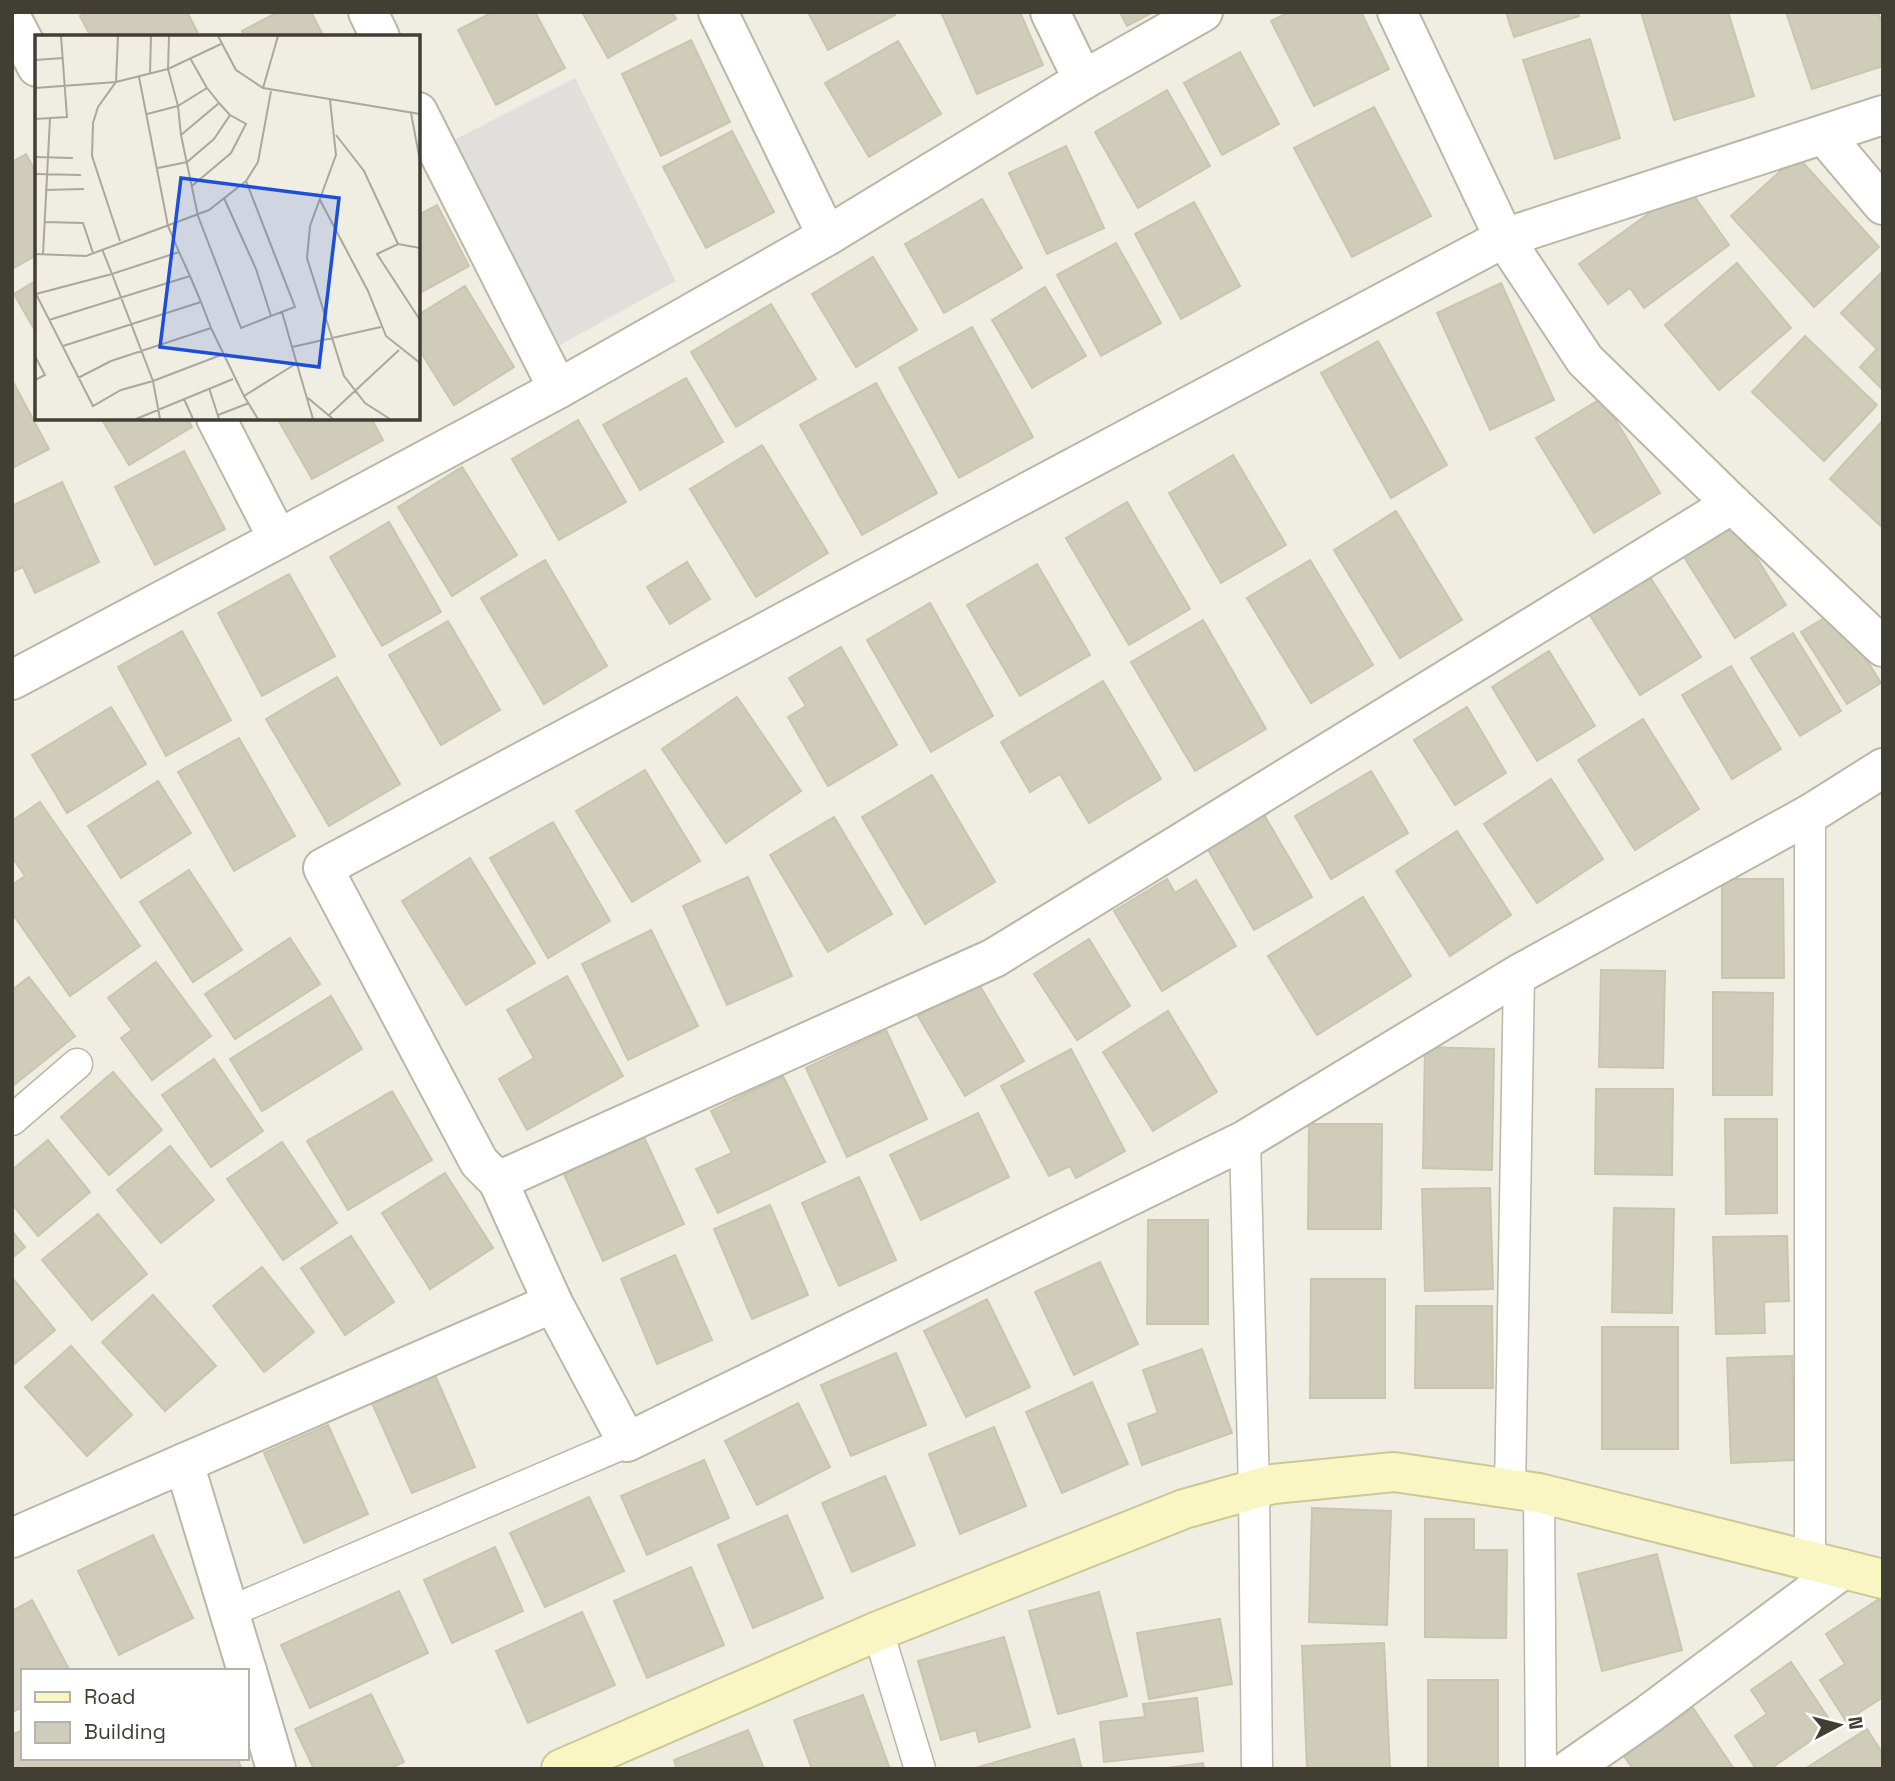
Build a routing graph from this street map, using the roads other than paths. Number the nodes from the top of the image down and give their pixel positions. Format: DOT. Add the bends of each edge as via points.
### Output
graph roads {
  1 [pos="368,12"];
  2 [pos="718,12"];
  3 [pos="1050,12"];
  4 [pos="1203,12"];
  5 [pos="1397,12"];
  6 [pos="12,19"];
  7 [pos="379,35"];
  8 [pos="35,64"];
  9 [pos="1083,80"];
  10 [pos="1883,115"];
  11 [pos="420,116"];
  12 [pos="1824,135"];
  13 [pos="1883,205"];
  14 [pos="827,236"];
  15 [pos="1504,238"];
  16 [pos="558,389"];
  17 [pos="217,420"];
  18 [pos="1732,504"];
  19 [pos="278,540"];
  20 [pos="1883,647"];
  21 [pos="12,680"];
  22 [pos="1883,768"];
  23 [pos="1810,814"];
  24 [pos="1520,974"];
  25 [pos="76,1064"];
  26 [pos="12,1120"];
  27 [pos="1245,1140"];
  28 [pos="498,1181"];
  29 [pos="552,1303"];
  30 [pos="627,1442"];
  31 [pos="184,1463"];
  32 [pos="1254,1490"];
  33 [pos="1525,1492"];
  34 [pos="12,1537"];
  35 [pos="1826,1565"];
  36 [pos="1883,1579"];
  37 [pos="229,1612"];
  38 [pos="877,1632"];
  39 [pos="246,1669"];
  40 [pos="248,1674"];
  41 [pos="276,1769"];
  42 [pos="561,1769"];
  43 [pos="920,1769"];
  44 [pos="1257,1769"];
  45 [pos="1541,1769"];
  46 [pos="1570,1769"];
  1 -- 7 [label="street"];
  2 -- 14 [label="street"];
  3 -- 9 [label="street"];
  4 -- 9 [label="street"];
  5 -- 15 [label="street"];
  6 -- 8 [label="street"];
  9 -- 14 [label="street"];
  10 -- 12 [label="street"];
  11 -- 16 [label="street"];
  12 -- 13 [label="street"];
  12 -- 15 [label="street"];
  14 -- 16 [label="street"];
  15 -- 18 [label="street" via="1585,360"];
  15 -- 28 [label="street" via="323,868 479,1163"];
  16 -- 19 [label="street"];
  17 -- 19 [label="street"];
  18 -- 20 [label="street"];
  18 -- 28 [label="street" via="994,958"];
  19 -- 21 [label="street"];
  22 -- 23 [label="street"];
  23 -- 24 [label="street"];
  23 -- 35 [label="lane"];
  24 -- 27 [label="street"];
  24 -- 33 [label="lane"];
  25 -- 26 [label="lane"];
  27 -- 30 [label="street"];
  27 -- 32 [label="lane"];
  28 -- 29 [label="street"];
  29 -- 30 [label="street"];
  29 -- 31 [label="street"];
  30 -- 37 [label="lane"];
  31 -- 34 [label="street"];
  31 -- 37 [label="street"];
  32 -- 33 [label="street" via="1273,1484 1394,1472"];
  32 -- 38 [label="street" via="1184,1509"];
  32 -- 44 [label="lane"];
  33 -- 35 [label="street"];
  33 -- 45 [label="lane"];
  35 -- 36 [label="street"];
  35 -- 46 [label="street" via="1646,1716"];
  37 -- 39 [label="street"];
  38 -- 42 [label="street"];
  38 -- 43 [label="lane"];
  40 -- 41 [label="street"];
}
